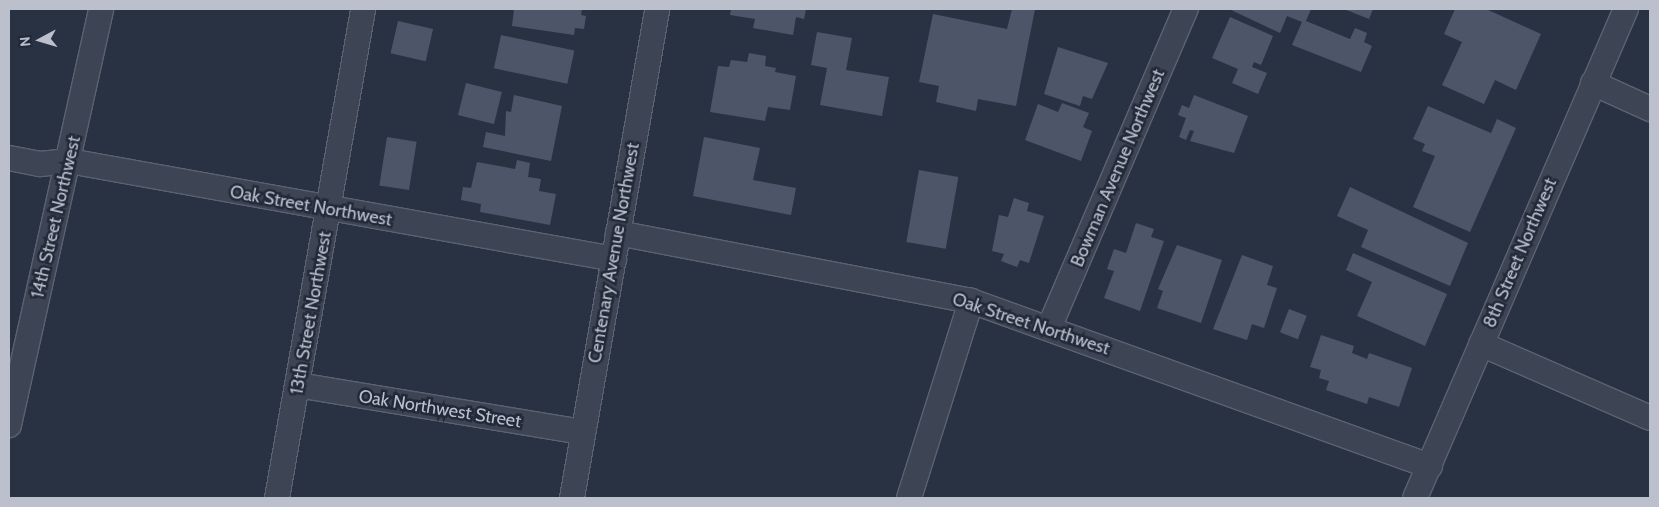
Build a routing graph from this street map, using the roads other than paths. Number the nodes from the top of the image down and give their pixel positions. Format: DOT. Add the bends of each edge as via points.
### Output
graph roads {
  1 [pos="101,9"];
  2 [pos="364,9"];
  3 [pos="658,9"];
  4 [pos="1186,9"];
  5 [pos="1626,9"];
  6 [pos="1594,83"];
  7 [pos="1650,109"];
  8 [pos="9,158"];
  9 [pos="68,161"];
  10 [pos="330,209"];
  11 [pos="618,233"];
  12 [pos="614,258"];
  13 [pos="971,301"];
  14 [pos="1049,328"];
  15 [pos="1481,344"];
  16 [pos="298,385"];
  17 [pos="1650,418"];
  18 [pos="9,425"];
  19 [pos="583,432"];
  20 [pos="1430,466"];
  21 [pos="277,498"];
  22 [pos="572,498"];
  23 [pos="909,498"];
  24 [pos="1416,498"];
  1 -- 9 [label="street, 14th Street Northwest"];
  2 -- 10 [label="street, 13th Street Northwest"];
  3 -- 11 [label="street, Centenary Avenue Northwest"];
  4 -- 14 [label="street, Bowman Avenue Northwest"];
  5 -- 6 [label="street, 8th Street Northwest"];
  6 -- 7 [label="street"];
  6 -- 15 [label="street, 8th Street Northwest"];
  8 -- 9 [label="street, Oak Street Northwest" via="40,164"];
  9 -- 10 [label="street, Oak Street Northwest"];
  9 -- 18 [label="street, 14th Street Northwest"];
  10 -- 12 [label="street, Oak Street Northwest"];
  10 -- 16 [label="street, 13th Street Northwest"];
  11 -- 12 [label="street, Centenary Avenue Northwest"];
  11 -- 13 [label="street, Oak Street Northwest"];
  12 -- 19 [label="street, Centenary Avenue Northwest"];
  13 -- 14 [label="street, Oak Street Northwest"];
  13 -- 23 [label="street"];
  14 -- 20 [label="street, Oak Street Northwest"];
  15 -- 17 [label="street"];
  15 -- 20 [label="street, 8th Street Northwest"];
  16 -- 19 [label="street, Oak Northwest Street"];
  16 -- 21 [label="street, 13th Street Northwest"];
  19 -- 22 [label="street, Centenary Avenue Northwest"];
  20 -- 24 [label="street, 8th Street Northwest"];
}
